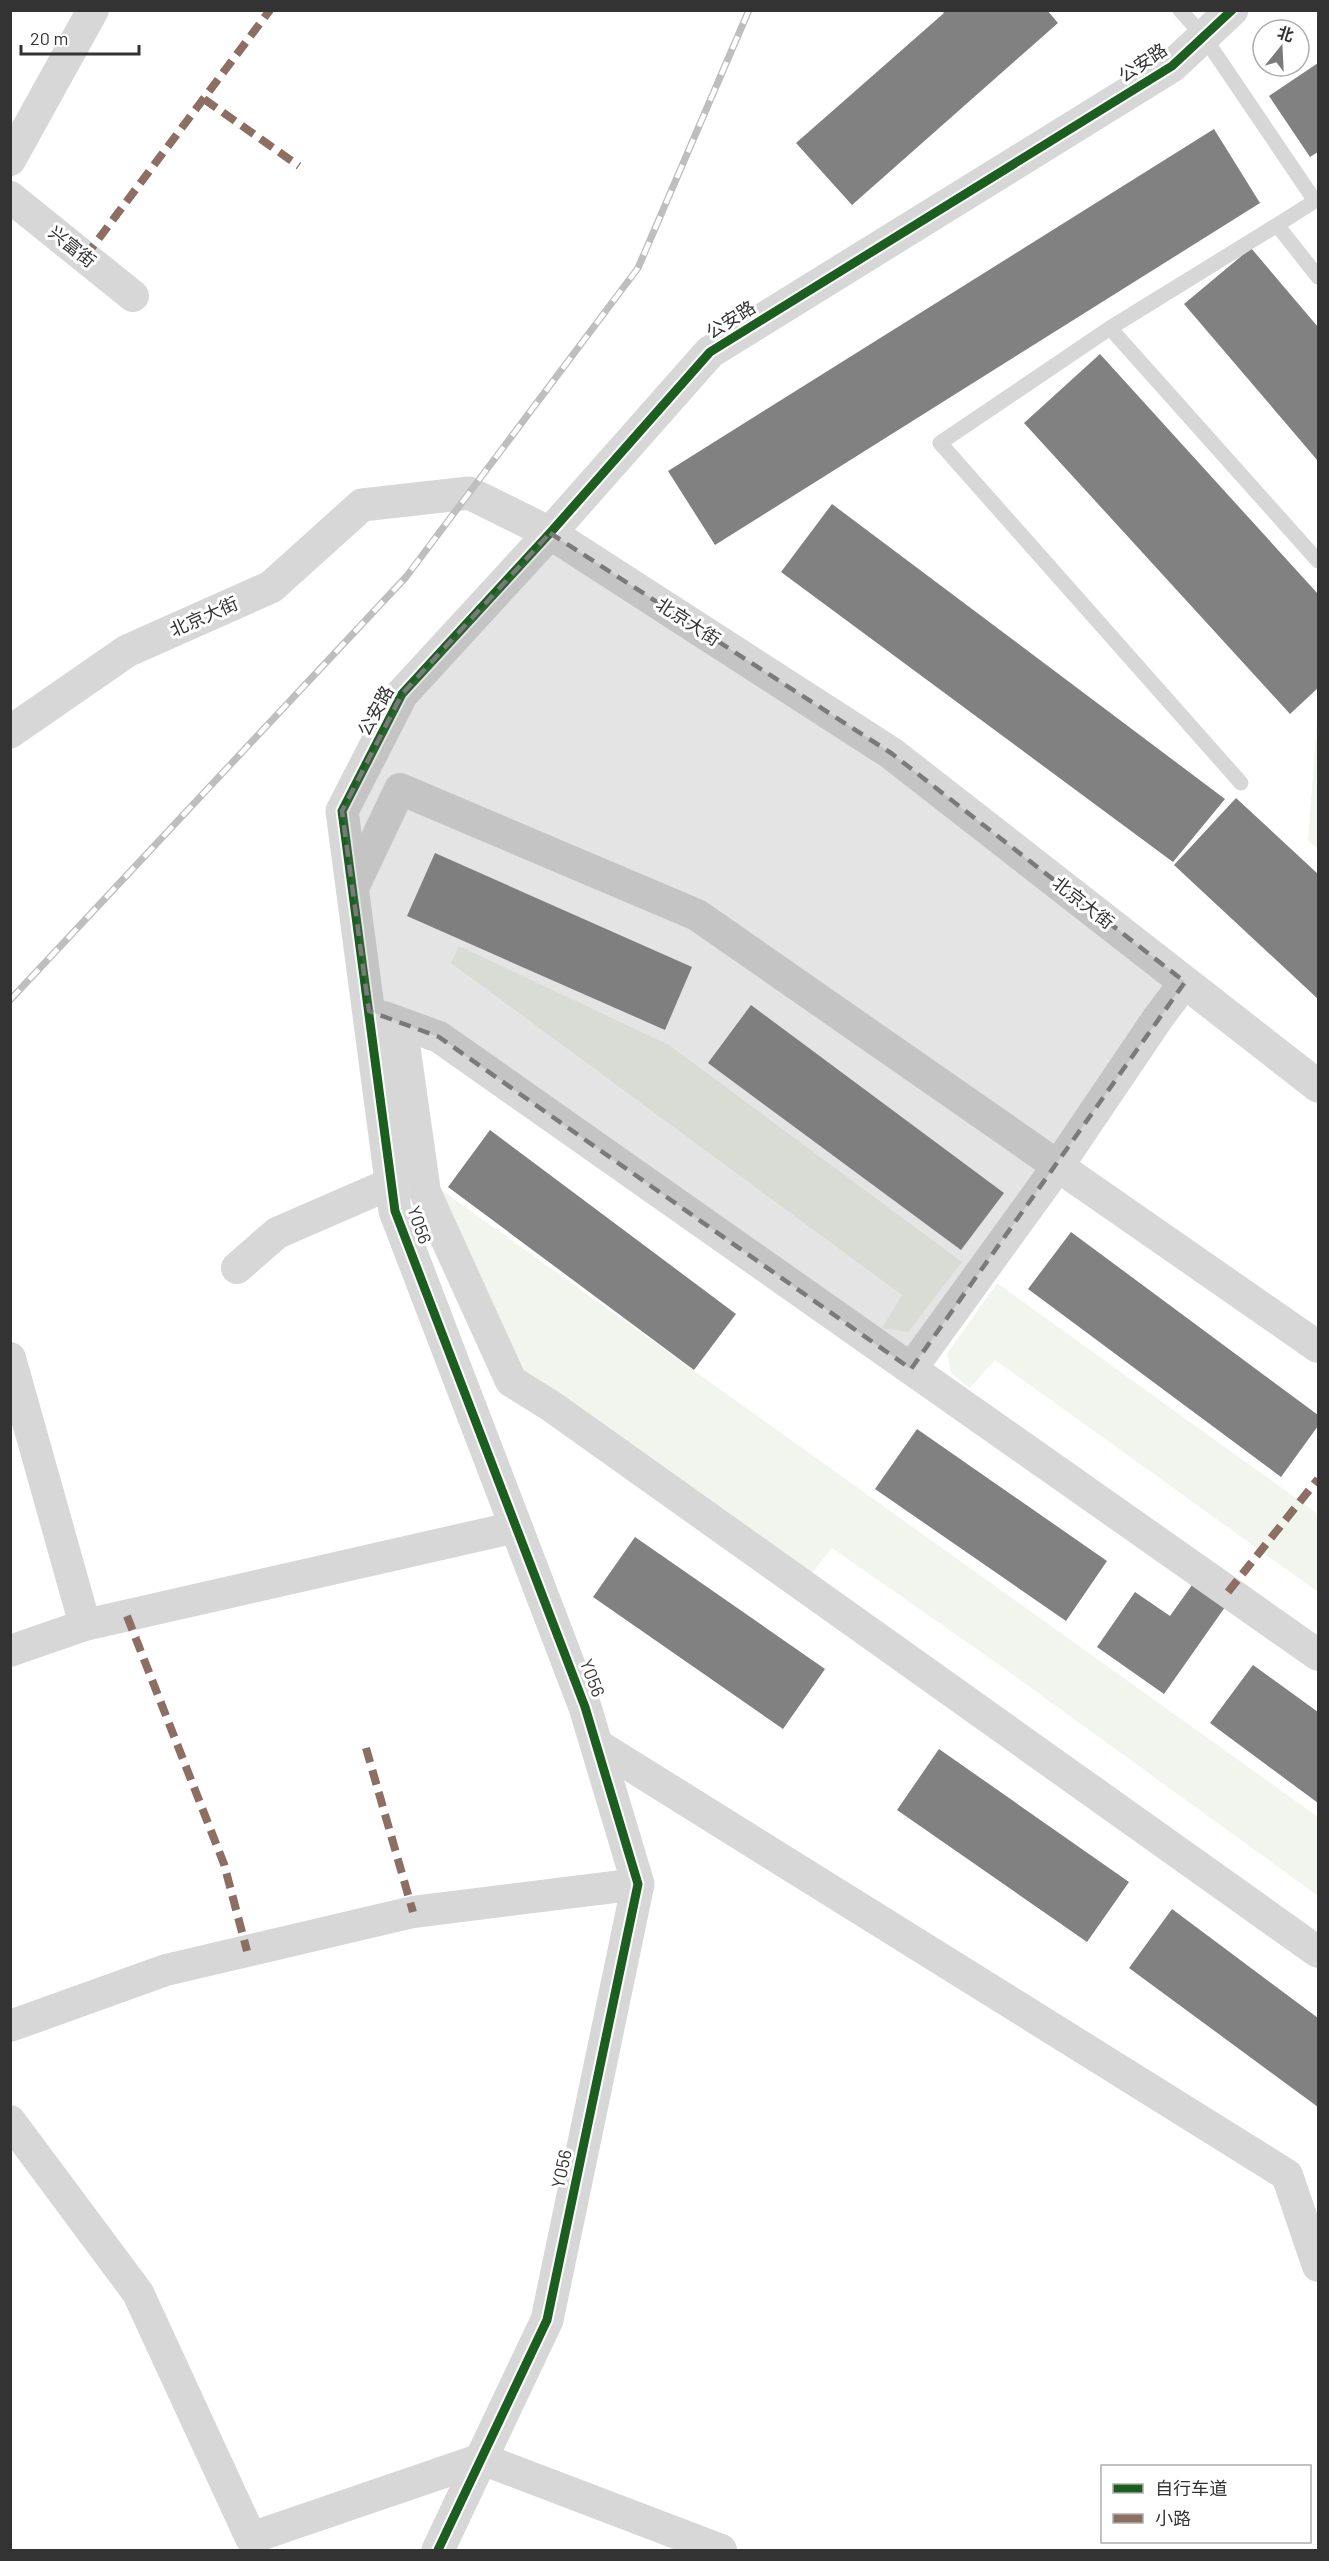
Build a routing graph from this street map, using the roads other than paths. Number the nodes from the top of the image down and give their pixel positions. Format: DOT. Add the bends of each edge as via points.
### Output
graph roads {
  1 [pos="93,10"];
  2 [pos="1180,10"];
  3 [pos="1232,10"];
  4 [pos="1204,37"];
  5 [pos="10,160"];
  6 [pos="10,198"];
  7 [pos="1317,200"];
  8 [pos="1277,225"];
  9 [pos="1318,277"];
  10 [pos="133,296"];
  11 [pos="1110,328"];
  12 [pos="550,533"];
  13 [pos="1318,561"];
  14 [pos="10,732"];
  15 [pos="1241,783"];
  16 [pos="342,811"];
  17 [pos="353,888"];
  18 [pos="1185,982"];
  19 [pos="369,1011"];
  20 [pos="401,1023"];
  21 [pos="1318,1086"];
  22 [pos="1058,1166"];
  23 [pos="392,1183"];
  24 [pos="237,1268"];
  25 [pos="1318,1347"];
  26 [pos="10,1358"];
  27 [pos="911,1369"];
  28 [pos="516,1527"];
  29 [pos="85,1625"];
  30 [pos="10,1651"];
  31 [pos="1318,1655"];
  32 [pos="596,1744"];
  33 [pos="638,1884"];
  34 [pos="1318,1952"];
  35 [pos="10,2026"];
  36 [pos="10,2121"];
  37 [pos="1318,2266"];
  38 [pos="482,2459"];
  39 [pos="249,2544"];
  40 [pos="438,2550"];
  41 [pos="721,2550"];
  1 -- 5 [label="street"];
  2 -- 4 [label="lane"];
  3 -- 4 [label="street, 公安路"];
  4 -- 7 [label="lane"];
  4 -- 12 [label="street, 公安路" via="1172,66 710,352"];
  6 -- 10 [label="street, 兴富街"];
  7 -- 8 [label="lane"];
  8 -- 9 [label="lane"];
  8 -- 11 [label="lane"];
  11 -- 13 [label="lane"];
  11 -- 15 [label="lane" via="940,442"];
  12 -- 14 [label="street, 北京大街" via="469,493 362,505 270,587 127,651"];
  12 -- 16 [label="street, 公安路" via="402,694"];
  12 -- 18 [label="street, 北京大街" via="891,753"];
  16 -- 17 [label="street, Y056 / Y056"];
  17 -- 19 [label="street, Y056 / Y056"];
  17 -- 22 [label="street" via="400,789 697,915"];
  18 -- 21 [label="street, 北京大街"];
  18 -- 22 [label="street"];
  19 -- 20 [label="street"];
  19 -- 23 [label="street, Y056 / Y056"];
  20 -- 27 [label="street" via="439,1037"];
  20 -- 34 [label="street" via="425,1192 511,1381"];
  22 -- 25 [label="street"];
  22 -- 27 [label="street"];
  23 -- 24 [label="street" via="277,1233"];
  23 -- 28 [label="street, Y056 / Y056" via="395,1211"];
  26 -- 29 [label="street"];
  27 -- 31 [label="street"];
  28 -- 29 [label="street"];
  28 -- 32 [label="street, Y056 / Y056"];
  29 -- 30 [label="street"];
  32 -- 33 [label="street, Y056 / Y056"];
  32 -- 37 [label="street" via="1287,2175"];
  33 -- 35 [label="street" via="412,1912 166,1970"];
  33 -- 38 [label="street, Y056 / Y056" via="547,2320"];
  36 -- 39 [label="street" via="138,2293"];
  38 -- 39 [label="street"];
  38 -- 40 [label="street, Y056 / Y056"];
  38 -- 41 [label="street"];
}
